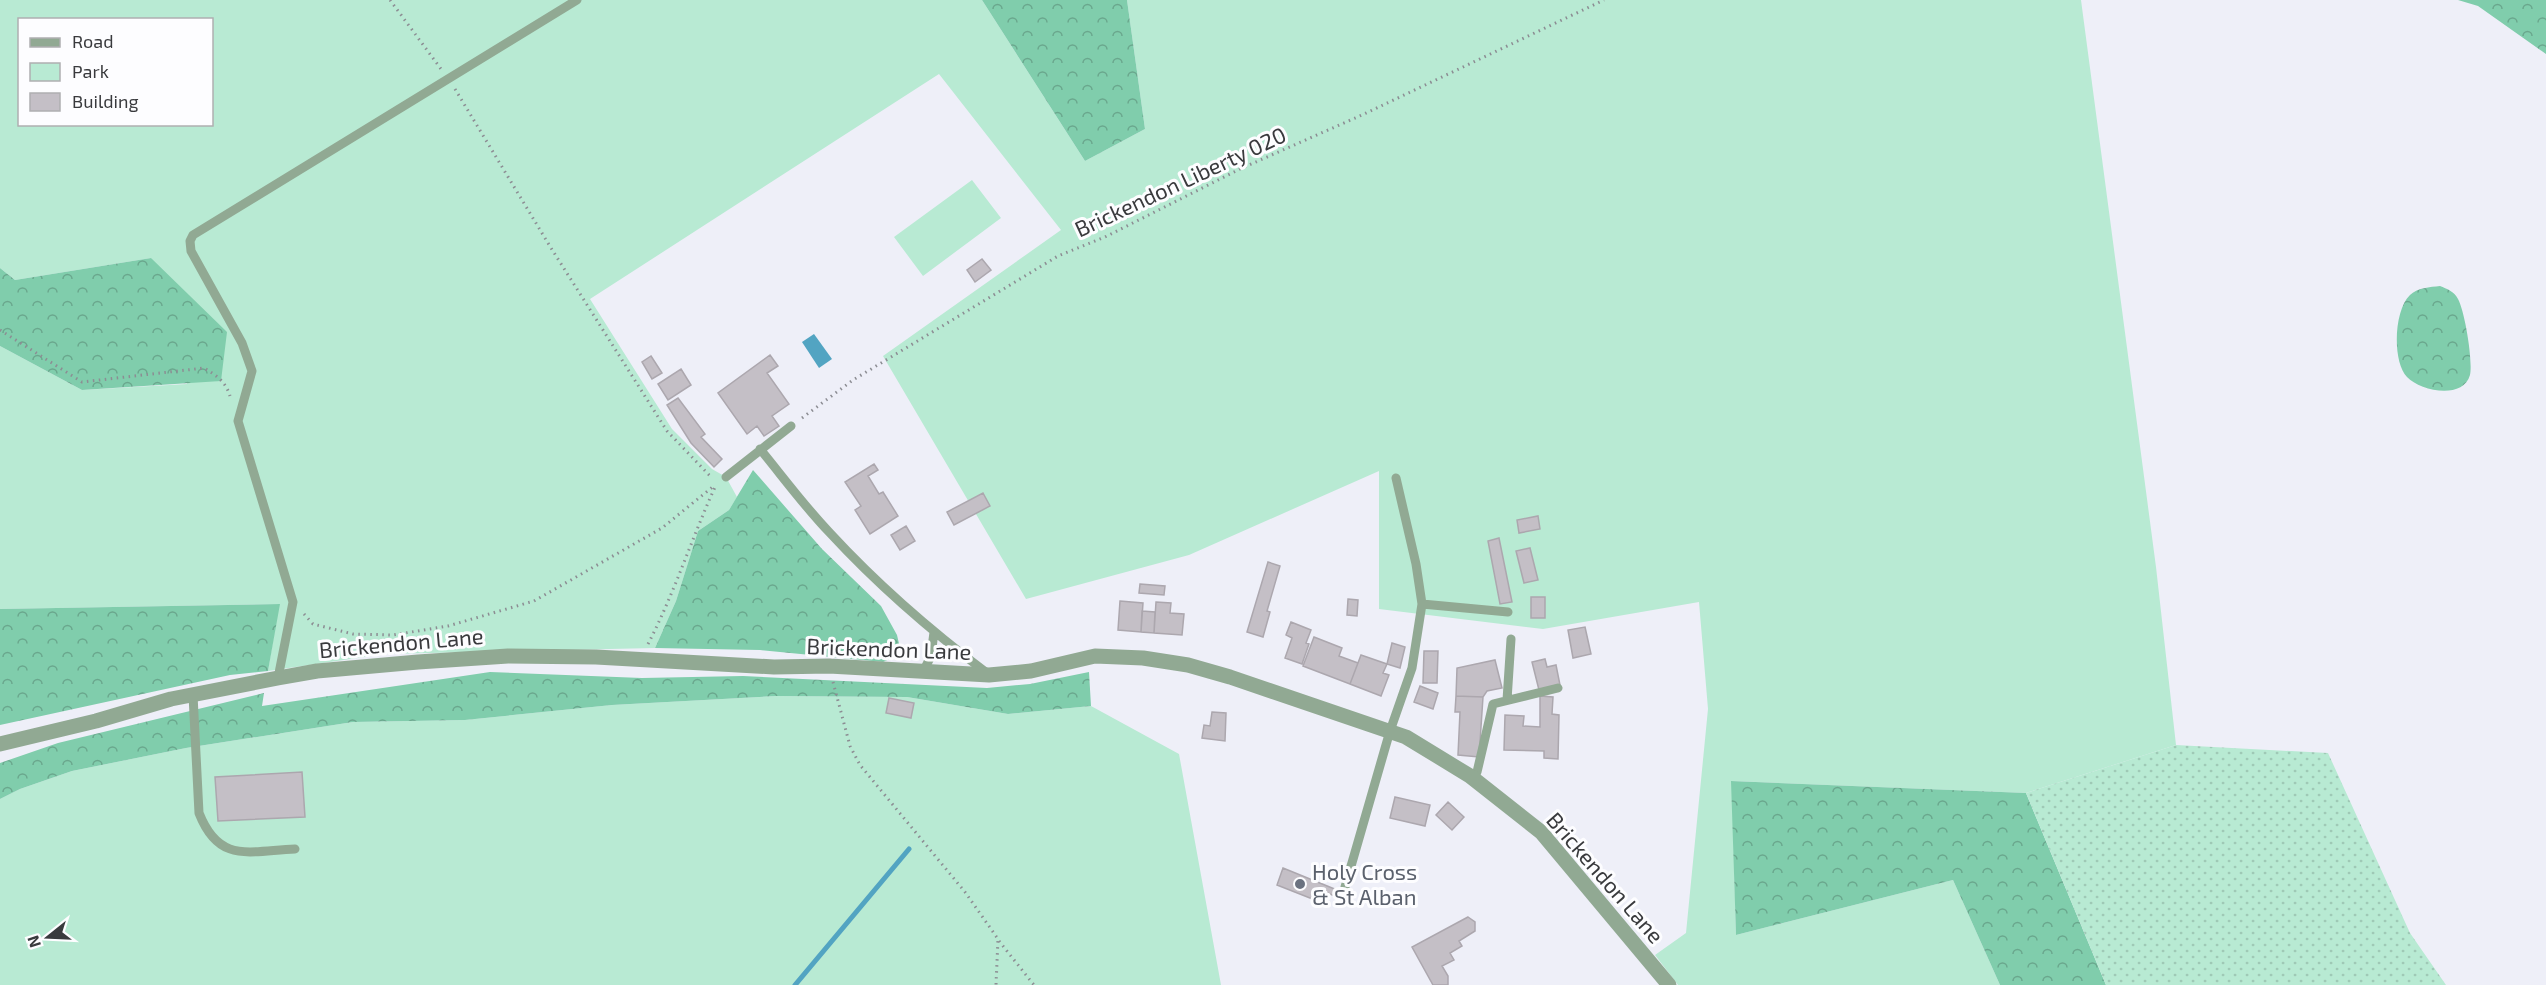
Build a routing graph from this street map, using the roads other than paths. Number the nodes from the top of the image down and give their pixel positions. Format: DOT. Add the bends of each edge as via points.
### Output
graph roads {
  1 [pos="578,0"];
  2 [pos="791,426"];
  3 [pos="760,449"];
  4 [pos="726,477"];
  5 [pos="1396,478"];
  6 [pos="1422,604"];
  7 [pos="1508,612"];
  8 [pos="934,632"];
  9 [pos="1511,639"];
  10 [pos="923,672"];
  11 [pos="988,675"];
  12 [pos="278,678"];
  13 [pos="1558,688"];
  14 [pos="193,695"];
  15 [pos="1507,699"];
  16 [pos="1390,731"];
  17 [pos="0,744"];
  18 [pos="1470,776"];
  19 [pos="295,849"];
  20 [pos="1345,887"];
  21 [pos="1669,985"];
  1 -- 12 [label="lane" via="193,235 190,241 191,251 242,343 252,371 238,421 292,602"];
  2 -- 3 [label="lane"];
  3 -- 4 [label="lane"];
  3 -- 8 [label="lane" via="829,532"];
  5 -- 6 [label="lane"];
  6 -- 7 [label="lane"];
  6 -- 16 [label="lane" via="1412,668"];
  8 -- 10 [label="lane" via="931,656"];
  8 -- 11 [label="lane"];
  9 -- 15 [label="lane"];
  10 -- 11 [label="street, Brickendon Lane"];
  10 -- 12 [label="street, Brickendon Lane" via="508,656 317,671"];
  11 -- 16 [label="street, Brickendon Lane" via="1031,671 1095,656 1143,658 1230,677"];
  12 -- 14 [label="street, Brickendon Lane"];
  13 -- 15 [label="lane"];
  14 -- 17 [label="street, Brickendon Lane"];
  14 -- 19 [label="lane" via="199,813 205,829 218,844 234,852"];
  15 -- 18 [label="lane" via="1493,704 1477,772"];
  16 -- 18 [label="street, Brickendon Lane"];
  16 -- 20 [label="lane"];
  18 -- 21 [label="street, Brickendon Lane" via="1541,832"];
}
